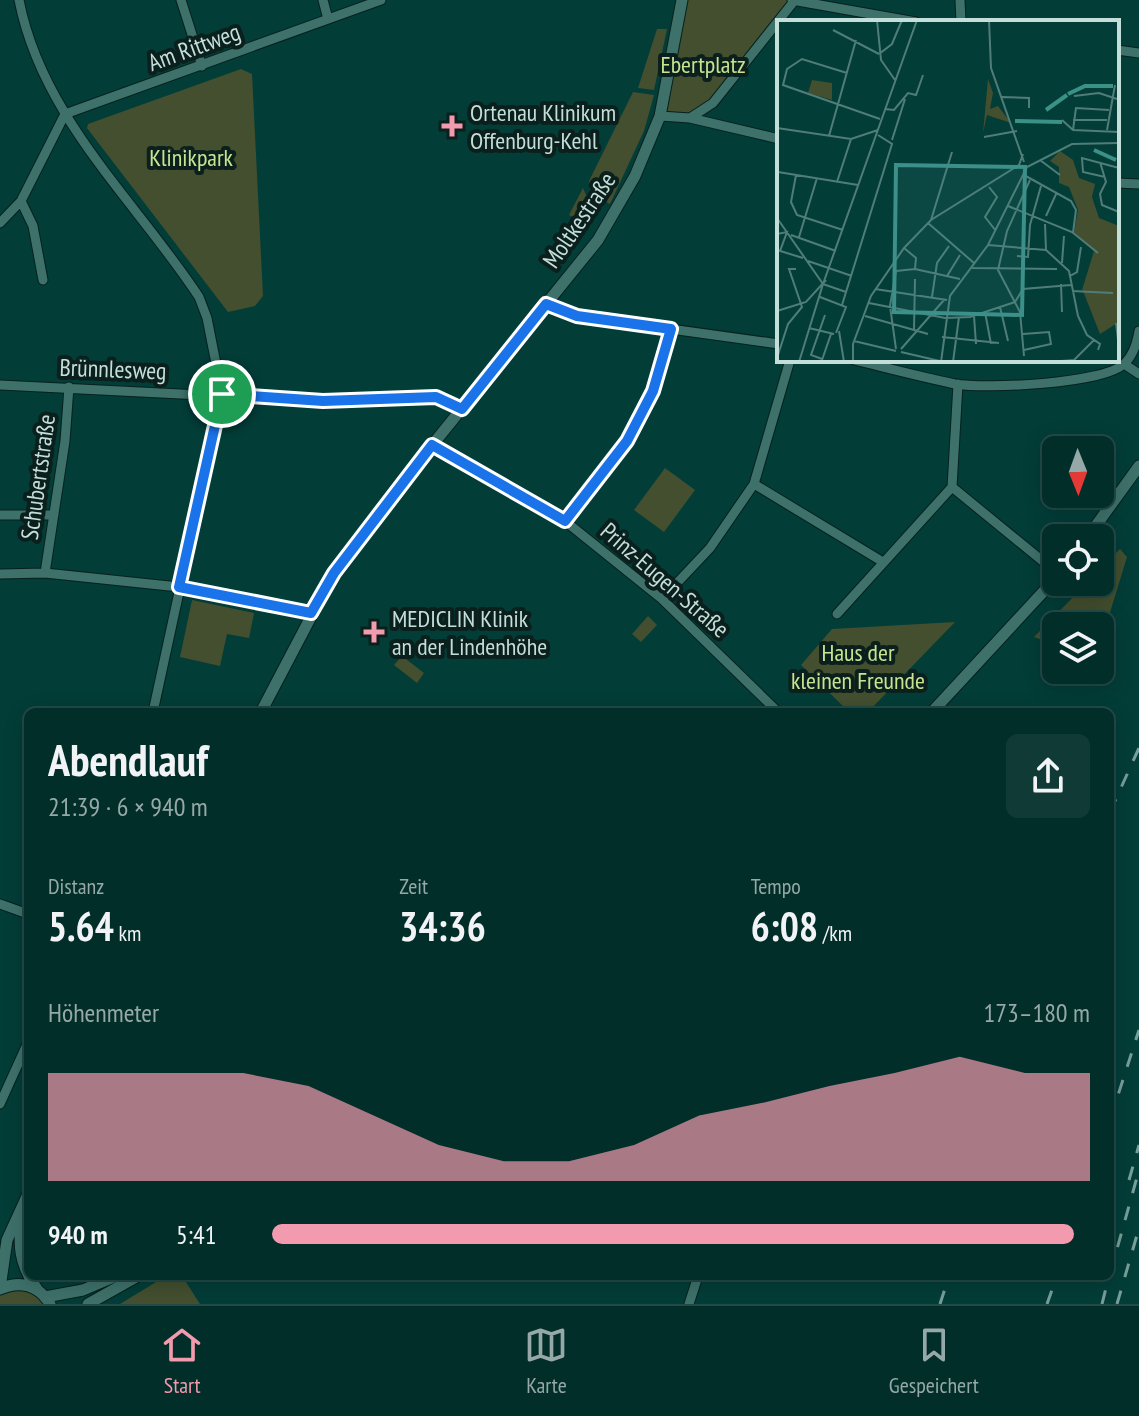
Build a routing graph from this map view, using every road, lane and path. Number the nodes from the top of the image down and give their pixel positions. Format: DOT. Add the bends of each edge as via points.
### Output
graph roads {
  1 [pos="19,0"];
  2 [pos="181,0"];
  3 [pos="323,0"];
  4 [pos="381,0"];
  5 [pos="682,0"];
  6 [pos="794,0"];
  7 [pos="960,0"];
  8 [pos="328,19"];
  9 [pos="778,20"];
  10 [pos="905,20"];
  11 [pos="961,20"];
  12 [pos="777,22"];
  13 [pos="1119,50"];
  14 [pos="1139,53"];
  15 [pos="202,66"];
  16 [pos="65,114"];
  17 [pos="660,116"];
  18 [pos="690,118"];
  19 [pos="777,139"];
  20 [pos="1119,183"];
  21 [pos="1139,184"];
  22 [pos="21,201"];
  23 [pos="0,223"];
  24 [pos="43,280"];
  25 [pos="546,304"];
  26 [pos="671,329"];
  27 [pos="1139,336"];
  28 [pos="777,344"];
  29 [pos="789,362"];
  30 [pos="863,362"];
  31 [pos="1124,364"];
  32 [pos="1139,374"];
  33 [pos="958,384"];
  34 [pos="0,385"];
  35 [pos="69,387"];
  36 [pos="222,394"];
  37 [pos="462,409"];
  38 [pos="432,445"];
  39 [pos="1139,466"];
  40 [pos="754,484"];
  41 [pos="952,487"];
  42 [pos="0,515"];
  43 [pos="54,515"];
  44 [pos="565,521"];
  45 [pos="1097,524"];
  46 [pos="1042,561"];
  47 [pos="883,562"];
  48 [pos="45,573"];
  49 [pos="0,574"];
  50 [pos="179,587"];
  51 [pos="1042,593"];
  52 [pos="662,599"];
  53 [pos="311,613"];
  54 [pos="837,614"];
  55 [pos="154,708"];
  56 [pos="263,708"];
  57 [pos="774,708"];
  58 [pos="936,708"];
  59 [pos="0,904"];
  60 [pos="24,913"];
  61 [pos="24,1051"];
  62 [pos="0,1104"];
  63 [pos="24,1201"];
  64 [pos="24,1211"];
  65 [pos="5,1233"];
  66 [pos="24,1270"];
  67 [pos="31,1280"];
  68 [pos="107,1280"];
  69 [pos="131,1280"];
  70 [pos="697,1280"];
  71 [pos="0,1289"];
  72 [pos="44,1297"];
  73 [pos="88,1304"];
  74 [pos="689,1304"];
  1 -- 16 [label="street" via="24,26"];
  2 -- 15 [label="street"];
  3 -- 8 [label="street"];
  4 -- 8 [label="street, Am Rittweg"];
  5 -- 17 [label="street, Moltkestraße"];
  6 -- 9 [label="street"];
  6 -- 10 [label="street"];
  7 -- 11 [label="street"];
  8 -- 15 [label="street, Am Rittweg"];
  12 -- 18 [label="street" via="713,103"];
  13 -- 14 [label="street"];
  15 -- 16 [label="street, Am Rittweg"];
  16 -- 22 [label="street"];
  16 -- 36 [label="street" via="199,297"];
  17 -- 18 [label="street"];
  17 -- 25 [label="street, Moltkestraße" via="617,210"];
  18 -- 19 [label="street"];
  20 -- 21 [label="street"];
  22 -- 23 [label="street"];
  22 -- 24 [label="street" via="33,226"];
  25 -- 26 [label="street" via="577,316"];
  25 -- 37 [label="street, Moltkestraße"];
  26 -- 28 [label="street"];
  26 -- 44 [label="street" via="653,391 627,441"];
  27 -- 31 [label="street"];
  29 -- 40 [label="street"];
  30 -- 33 [label="street"];
  31 -- 32 [label="street"];
  31 -- 33 [label="street" via="1076,379"];
  33 -- 41 [label="street"];
  34 -- 35 [label="street, Brünnlesweg"];
  35 -- 36 [label="street, Brünnlesweg"];
  35 -- 43 [label="street, Schubertstraße"];
  36 -- 37 [label="street, Brünnlesweg" via="323,401 436,397"];
  36 -- 50 [label="street"];
  37 -- 38 [label="street, Moltkestraße"];
  38 -- 44 [label="street, Prinz-Eugen-Straße"];
  38 -- 53 [label="street, Moltkestraße" via="334,573"];
  39 -- 45 [label="street"];
  40 -- 47 [label="street"];
  40 -- 52 [label="street" via="710,548"];
  41 -- 46 [label="street"];
  41 -- 47 [label="street"];
  42 -- 43 [label="street"];
  43 -- 48 [label="street, Schubertstraße"];
  44 -- 52 [label="street, Prinz-Eugen-Straße"];
  47 -- 54 [label="street"];
  48 -- 49 [label="street"];
  48 -- 50 [label="street"];
  50 -- 53 [label="street"];
  50 -- 55 [label="street"];
  51 -- 58 [label="street"];
  52 -- 57 [label="street, Prinz-Eugen-Straße"];
  53 -- 56 [label="street, Moltkestraße"];
  59 -- 60 [label="street"];
  61 -- 62 [label="street"];
  63 -- 65 [label="street"];
  64 -- 66 [label="street" via="19,1242"];
  65 -- 71 [label="street"];
  67 -- 72 [label="street"];
  68 -- 72 [label="street"];
  69 -- 73 [label="street"];
  70 -- 74 [label="street"];
  71 -- 72 [label="street" via="18,1284"];
}
